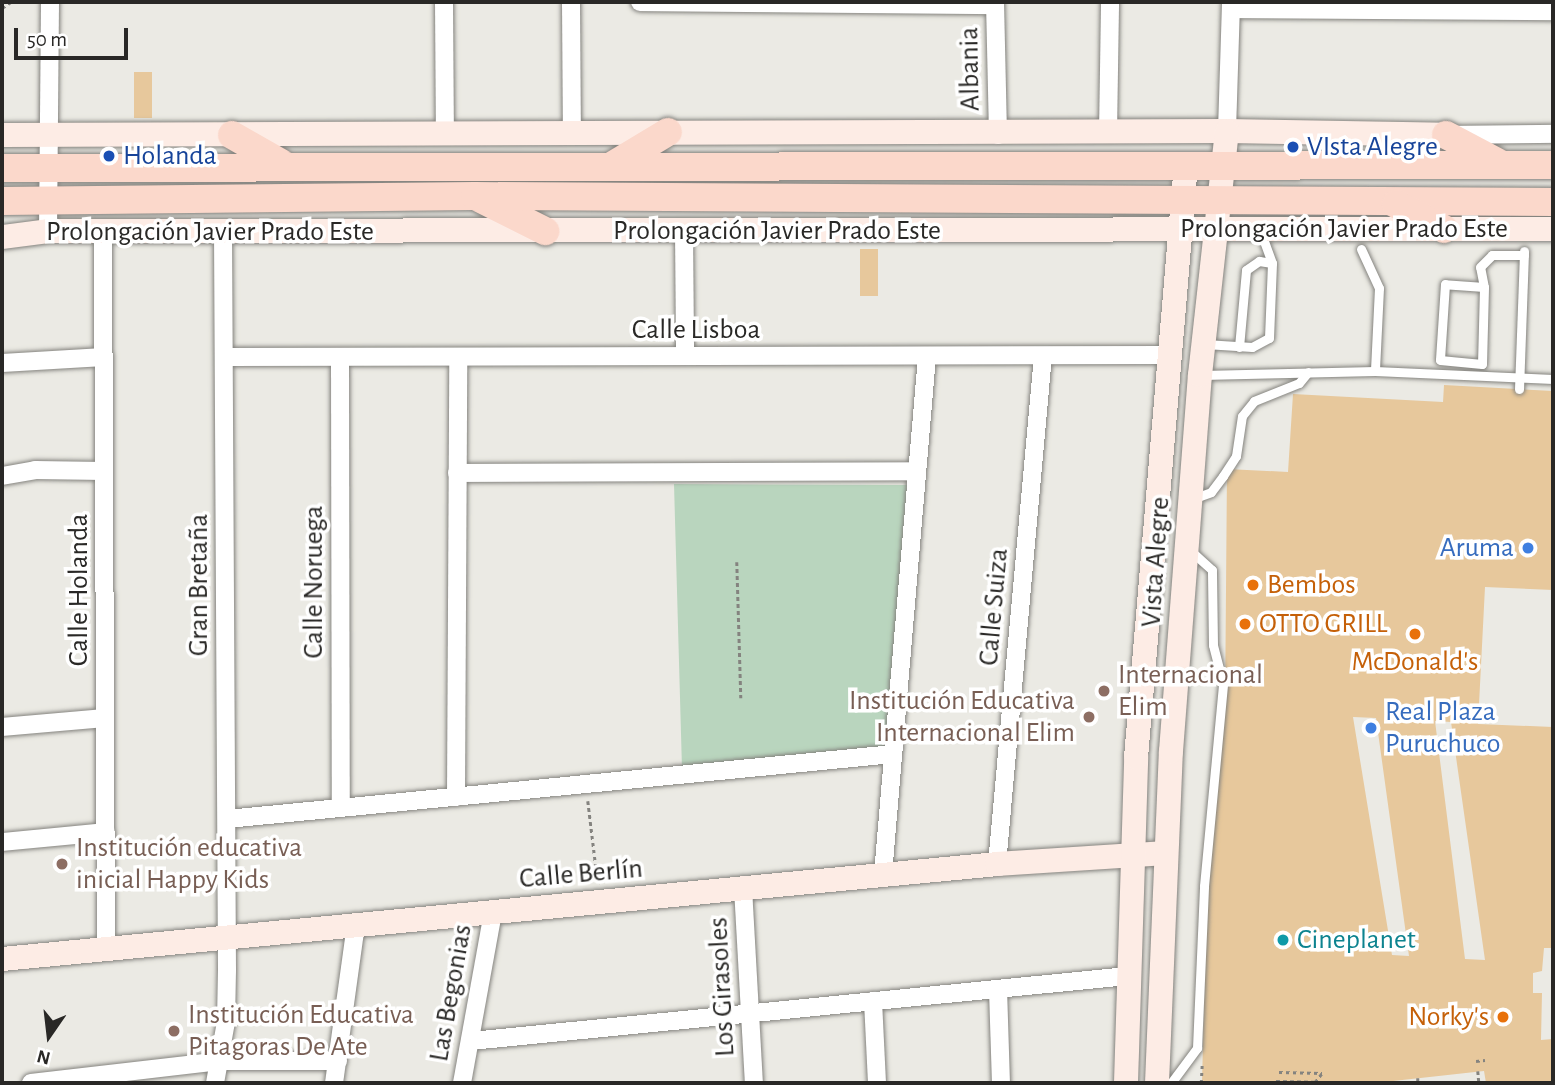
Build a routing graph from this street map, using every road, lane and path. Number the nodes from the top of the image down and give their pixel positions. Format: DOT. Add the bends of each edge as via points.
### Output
graph roads {
  1 [pos="11,2"];
  2 [pos="50,2"];
  3 [pos="444,2"];
  4 [pos="570,2"];
  5 [pos="640,2"];
  6 [pos="1111,2"];
  7 [pos="995,3"];
  8 [pos="1231,5"];
  9 [pos="2,8"];
  10 [pos="1553,11"];
  11 [pos="1227,131"];
  12 [pos="668,132"];
  13 [pos="1108,133"];
  14 [pos="572,134"];
  15 [pos="1553,134"];
  16 [pos="2,135"];
  17 [pos="50,135"];
  18 [pos="232,135"];
  19 [pos="445,135"];
  20 [pos="998,135"];
  21 [pos="1446,135"];
  22 [pos="1301,163"];
  23 [pos="1186,164"];
  24 [pos="1222,164"];
  25 [pos="49,165"];
  26 [pos="612,165"];
  27 [pos="1502,165"];
  28 [pos="1553,165"];
  29 [pos="290,167"];
  30 [pos="2,168"];
  31 [pos="475,196"];
  32 [pos="49,198"];
  33 [pos="2,201"];
  34 [pos="1180,201"];
  35 [pos="1216,201"];
  36 [pos="1279,201"];
  37 [pos="1390,202"];
  38 [pos="1553,202"];
  39 [pos="1444,229"];
  40 [pos="1553,229"];
  41 [pos="684,230"];
  42 [pos="1177,230"];
  43 [pos="1214,230"];
  44 [pos="1260,230"];
  45 [pos="48,231"];
  46 [pos="103,231"];
  47 [pos="223,231"];
  48 [pos="545,231"];
  49 [pos="2,237"];
  50 [pos="1361,249"];
  51 [pos="1272,263"];
  52 [pos="1484,286"];
  53 [pos="1171,313"];
  54 [pos="1206,317"];
  55 [pos="1203,344"];
  56 [pos="1239,347"];
  57 [pos="458,356"];
  58 [pos="685,356"];
  59 [pos="926,356"];
  60 [pos="1043,356"];
  61 [pos="104,357"];
  62 [pos="223,357"];
  63 [pos="340,357"];
  64 [pos="2,363"];
  65 [pos="1168,365"];
  66 [pos="1375,371"];
  67 [pos="1308,372"];
  68 [pos="1200,375"];
  69 [pos="1520,378"];
  70 [pos="1553,379"];
  71 [pos="1519,389"];
  72 [pos="104,471"];
  73 [pos="917,471"];
  74 [pos="457,472"];
  75 [pos="2,476"];
  76 [pos="1191,499"];
  77 [pos="1187,549"];
  78 [pos="737,562"];
  79 [pos="741,698"];
  80 [pos="105,718"];
  81 [pos="2,727"];
  82 [pos="1171,751"];
  83 [pos="893,754"];
  84 [pos="1136,758"];
  85 [pos="586,784"];
  86 [pos="456,797"];
  87 [pos="341,808"];
  88 [pos="227,819"];
  89 [pos="106,832"];
  90 [pos="2,842"];
  91 [pos="1166,853"];
  92 [pos="1131,854"];
  93 [pos="997,864"];
  94 [pos="883,874"];
  95 [pos="743,888"];
  96 [pos="600,902"];
  97 [pos="493,912"];
  98 [pos="356,925"];
  99 [pos="227,939"];
  100 [pos="106,949"];
  101 [pos="2,959"];
  102 [pos="1128,976"];
  103 [pos="998,989"];
  104 [pos="873,1001"];
  105 [pos="750,1013"];
  106 [pos="471,1041"];
  107 [pos="1198,1048"];
  108 [pos="338,1060"];
  109 [pos="1485,1060"];
  110 [pos="220,1061"];
  111 [pos="1476,1061"];
  112 [pos="1478,1071"];
  113 [pos="1279,1072"];
  114 [pos="1276,1081"];
  115 [pos="31,1083"];
  116 [pos="215,1083"];
  117 [pos="334,1083"];
  118 [pos="462,1083"];
  119 [pos="754,1083"];
  120 [pos="877,1083"];
  121 [pos="1001,1083"];
  122 [pos="1126,1083"];
  123 [pos="1157,1083"];
  124 [pos="1171,1083"];
  125 [pos="1201,1083"];
  126 [pos="1479,1083"];
  1 -- 9 [label="path"];
  2 -- 17 [label="street"];
  3 -- 19 [label="street"];
  4 -- 14 [label="street"];
  5 -- 7 [label="street"];
  6 -- 13 [label="street"];
  7 -- 20 [label="street, Albania"];
  8 -- 10 [label="street"];
  8 -- 11 [label="street"];
  11 -- 13 [label="street"];
  11 -- 21 [label="street"];
  11 -- 24 [label="street, Vista Alegre"];
  12 -- 14 [label="street"];
  12 -- 20 [label="street"];
  12 -- 26 [label="main road"];
  13 -- 20 [label="street"];
  14 -- 19 [label="street"];
  15 -- 21 [label="street"];
  16 -- 17 [label="street"];
  17 -- 18 [label="street"];
  17 -- 25 [label="street"];
  18 -- 19 [label="street"];
  18 -- 29 [label="main road"];
  21 -- 27 [label="main road"];
  22 -- 24 [label="main road"];
  22 -- 27 [label="main road"];
  22 -- 36 [label="main road" via="1274,179 1271,189"];
  23 -- 24 [label="main road"];
  23 -- 26 [label="main road"];
  23 -- 34 [label="street, Vista Alegre"];
  24 -- 35 [label="street, Vista Alegre"];
  25 -- 29 [label="main road"];
  25 -- 30 [label="main road"];
  25 -- 32 [label="street"];
  26 -- 29 [label="main road"];
  27 -- 28 [label="main road"];
  31 -- 32 [label="main road, Prolongación Javier Prado Este"];
  31 -- 34 [label="main road, Prolongación Javier Prado Este"];
  31 -- 48 [label="main road"];
  32 -- 33 [label="main road, Prolongación Javier Prado Este"];
  32 -- 45 [label="street"];
  34 -- 35 [label="main road, Prolongación Javier Prado Este"];
  34 -- 42 [label="street, Vista Alegre"];
  35 -- 36 [label="main road, Prolongación Javier Prado Este"];
  35 -- 43 [label="street, Vista Alegre"];
  36 -- 37 [label="main road, Prolongación Javier Prado Este"];
  37 -- 38 [label="main road, Prolongación Javier Prado Este"];
  37 -- 39 [label="main road"];
  39 -- 40 [label="street, Prolongación Javier Prado Este"];
  39 -- 44 [label="street, Prolongación Javier Prado Este"];
  41 -- 42 [label="street, Prolongación Javier Prado Este"];
  41 -- 48 [label="street, Prolongación Javier Prado Este"];
  41 -- 58 [label="street"];
  42 -- 43 [label="street, Prolongación Javier Prado Este"];
  42 -- 53 [label="street, Vista Alegre"];
  43 -- 44 [label="street, Prolongación Javier Prado Este"];
  43 -- 54 [label="street, Vista Alegre"];
  44 -- 51 [label="lane"];
  45 -- 46 [label="street, Prolongación Javier Prado Este"];
  45 -- 49 [label="street, Prolongación Javier Prado Este"];
  46 -- 47 [label="street, Prolongación Javier Prado Este"];
  46 -- 61 [label="street, Calle Holanda"];
  47 -- 48 [label="street, Prolongación Javier Prado Este"];
  47 -- 62 [label="street, Gran Bretaña"];
  50 -- 66 [label="lane" via="1379,288"];
  51 -- 56 [label="lane" via="1259,261 1246,270"];
  51 -- 56 [label="lane" via="1269,338 1263,345"];
  52 -- 52 [label="lane" via="1445,284 1440,360 1482,364"];
  52 -- 69 [label="lane" via="1480,267 1492,255 1524,252"];
  53 -- 54 [label="street" via="1188,302"];
  53 -- 65 [label="street, Vista Alegre"];
  54 -- 55 [label="street, Vista Alegre"];
  55 -- 56 [label="lane"];
  55 -- 68 [label="street, Vista Alegre"];
  57 -- 58 [label="street, Calle Lisboa"];
  57 -- 63 [label="street, Calle Lisboa"];
  57 -- 74 [label="street"];
  58 -- 59 [label="street, Calle Lisboa"];
  59 -- 60 [label="street, Calle Lisboa"];
  59 -- 73 [label="street"];
  60 -- 65 [label="street, Calle Lisboa"];
  60 -- 93 [label="street, Calle Suiza"];
  61 -- 64 [label="street"];
  61 -- 72 [label="street, Calle Holanda"];
  62 -- 63 [label="street, Calle Lisboa"];
  62 -- 88 [label="street, Gran Bretaña"];
  63 -- 87 [label="street, Calle Noruega"];
  65 -- 68 [label="street"];
  65 -- 84 [label="street, Vista Alegre"];
  66 -- 67 [label="lane"];
  66 -- 69 [label="lane"];
  67 -- 68 [label="lane"];
  67 -- 76 [label="lane" via="1300,383 1254,401 1242,416 1236,456 1211,492"];
  68 -- 76 [label="street, Vista Alegre"];
  69 -- 70 [label="lane"];
  69 -- 71 [label="lane"];
  72 -- 75 [label="street" via="36,470"];
  72 -- 80 [label="street, Calle Holanda"];
  73 -- 74 [label="street"];
  73 -- 83 [label="street"];
  74 -- 86 [label="street"];
  76 -- 77 [label="street, Vista Alegre"];
  77 -- 82 [label="street, Vista Alegre"];
  77 -- 107 [label="lane" via="1212,570 1213,645 1223,684 1204,886"];
  78 -- 79 [label="path"];
  80 -- 81 [label="street"];
  80 -- 89 [label="street, Calle Holanda"];
  82 -- 84 [label="street" via="1156,767"];
  82 -- 91 [label="street, Vista Alegre"];
  83 -- 85 [label="street"];
  83 -- 94 [label="street"];
  84 -- 92 [label="street, Vista Alegre"];
  85 -- 86 [label="street"];
  85 -- 96 [label="path"];
  86 -- 87 [label="street"];
  87 -- 88 [label="street"];
  88 -- 99 [label="street, Gran Bretaña"];
  89 -- 90 [label="street"];
  89 -- 100 [label="street, Calle Holanda"];
  91 -- 92 [label="street, Calle Berlín"];
  91 -- 123 [label="street, Vista Alegre"];
  92 -- 93 [label="street, Calle Berlín"];
  92 -- 102 [label="street, Vista Alegre"];
  93 -- 94 [label="street, Calle Berlín"];
  94 -- 95 [label="street, Calle Berlín"];
  95 -- 96 [label="street, Calle Berlín"];
  95 -- 105 [label="street, Los Girasoles"];
  96 -- 97 [label="street, Calle Berlín"];
  97 -- 98 [label="street, Calle Berlín"];
  97 -- 106 [label="street, Las Begonias"];
  98 -- 99 [label="street, Calle Berlín"];
  98 -- 108 [label="street"];
  99 -- 100 [label="street, Calle Berlín"];
  99 -- 110 [label="street, Gran Bretaña"];
  100 -- 101 [label="street, Calle Berlín"];
  102 -- 103 [label="street"];
  102 -- 122 [label="street, Vista Alegre"];
  103 -- 104 [label="street"];
  103 -- 121 [label="street"];
  104 -- 105 [label="street"];
  104 -- 120 [label="street"];
  105 -- 106 [label="street"];
  105 -- 119 [label="street, Los Girasoles"];
  106 -- 118 [label="street, Las Begonias"];
  107 -- 124 [label="lane"];
  107 -- 125 [label="path"];
  108 -- 110 [label="street"];
  108 -- 117 [label="street"];
  109 -- 111 [label="path"];
  110 -- 115 [label="street"];
  110 -- 116 [label="street, Gran Bretaña"];
  112 -- 126 [label="path"];
  113 -- 114 [label="path" via="1322,1073 1315,1082"];
}
